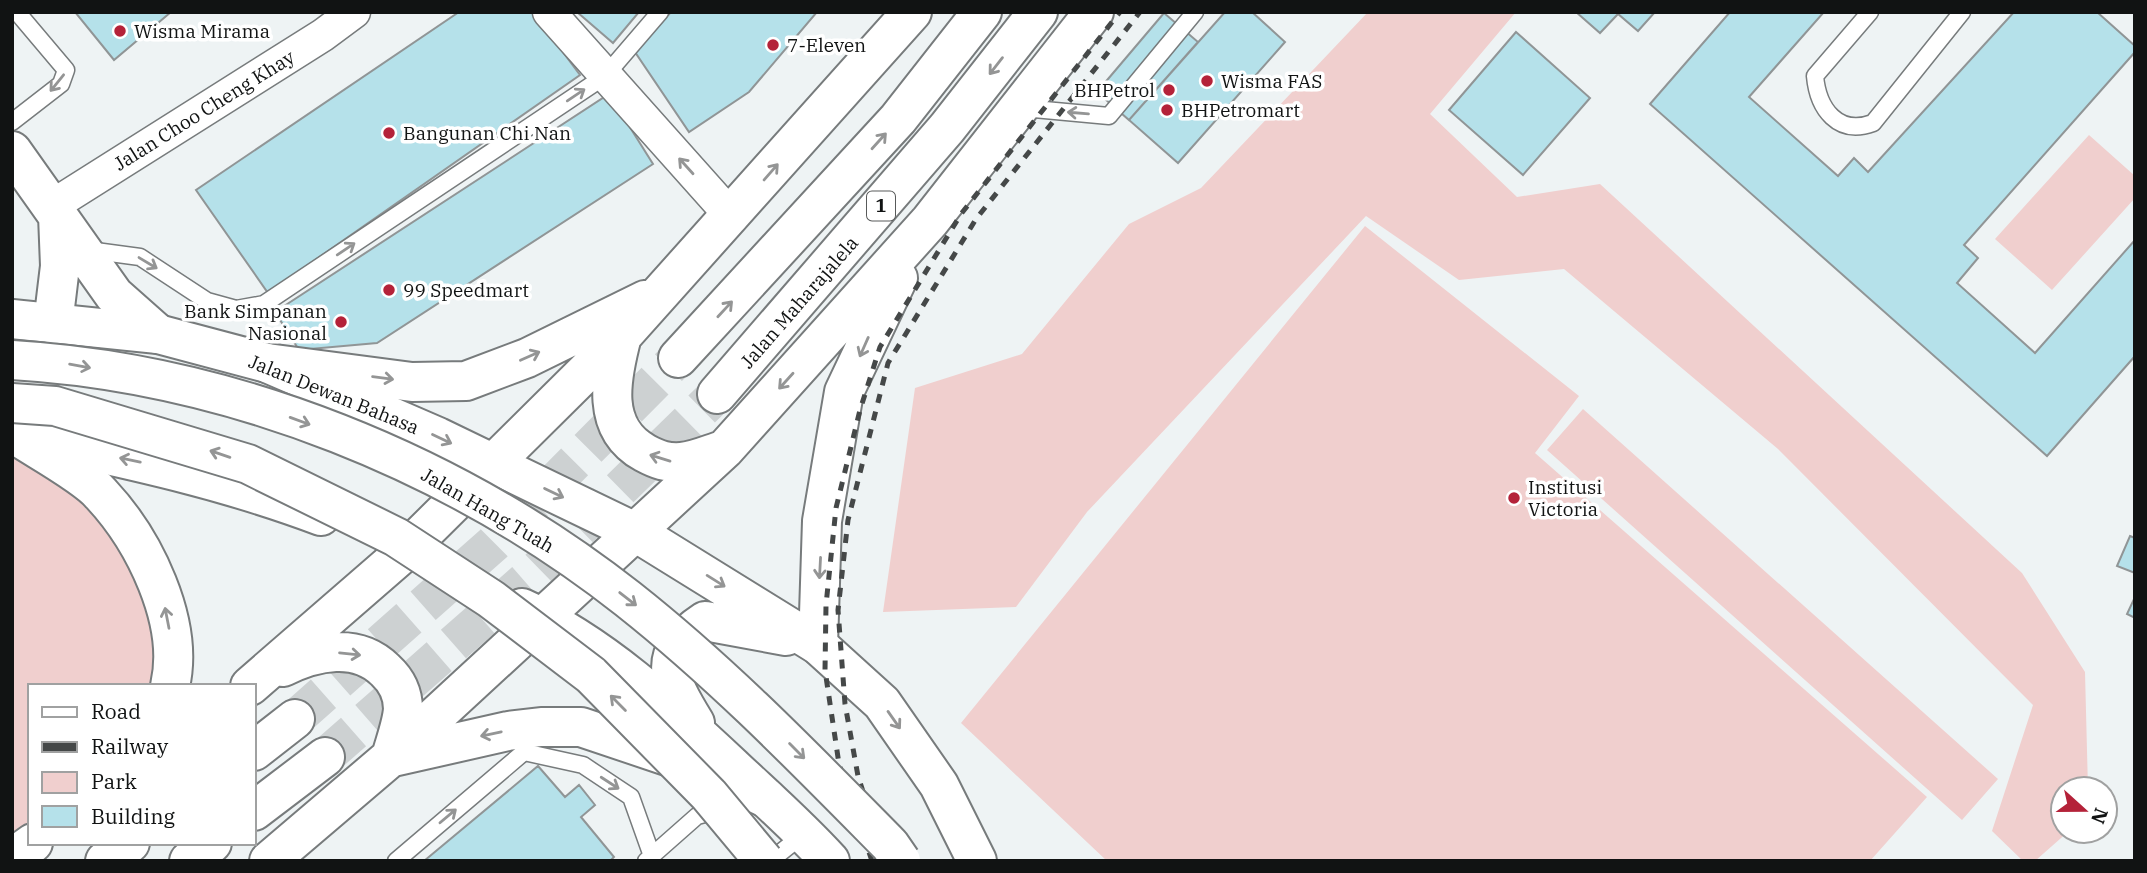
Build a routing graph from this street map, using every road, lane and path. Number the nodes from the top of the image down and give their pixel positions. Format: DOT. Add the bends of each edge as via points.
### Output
graph roads {
  1 [pos="16,12"];
  2 [pos="354,12"];
  3 [pos="549,12"];
  4 [pos="660,12"];
  5 [pos="912,12"];
  6 [pos="982,12"];
  7 [pos="1038,12"];
  8 [pos="1094,12"];
  9 [pos="1195,12"];
  10 [pos="1870,12"];
  11 [pos="1962,12"];
  12 [pos="605,76"];
  13 [pos="1021,108"];
  14 [pos="12,122"];
  15 [pos="12,152"];
  16 [pos="55,211"];
  17 [pos="732,217"];
  18 [pos="930,221"];
  19 [pos="82,250"];
  20 [pos="658,293"];
  21 [pos="12,319"];
  22 [pos="53,324"];
  23 [pos="158,334"];
  24 [pos="622,336"];
  25 [pos="678,358"];
  26 [pos="12,360"];
  27 [pos="267,363"];
  28 [pos="717,394"];
  29 [pos="14,424"];
  30 [pos="725,449"];
  31 [pos="493,463"];
  32 [pos="637,533"];
  33 [pos="402,554"];
  34 [pos="544,618"];
  35 [pos="818,645"];
  36 [pos="256,681"];
  37 [pos="170,684"];
  38 [pos="295,719"];
  39 [pos="707,743"];
  40 [pos="256,749"];
  41 [pos="325,757"];
  42 [pos="391,757"];
  43 [pos="766,798"];
  44 [pos="256,809"];
  45 [pos="30,845"];
  46 [pos="127,845"];
  47 [pos="209,845"];
  48 [pos="818,847"];
  49 [pos="12,858"];
  50 [pos="649,858"];
  51 [pos="105,861"];
  52 [pos="189,861"];
  53 [pos="270,861"];
  54 [pos="396,861"];
  55 [pos="764,861"];
  56 [pos="770,861"];
  57 [pos="901,861"];
  58 [pos="977,861"];
  1 -- 14 [label="lane, one-way" via="66,69 61,84"];
  2 -- 16 [label="street, Jalan Choo Cheng Khay"];
  3 -- 12 [label="street"];
  4 -- 12 [label="lane"];
  17 -- 5 [label="main road, one-way"];
  25 -- 6 [label="main road, 1, one-way" via="898,119"];
  7 -- 28 [label="main road, Jalan Maharajalela / 1, one-way" via="930,149"];
  8 -- 13 [label="main road"];
  9 -- 13 [label="lane, one-way" via="1109,116"];
  10 -- 11 [label="lane" via="1815,76 1817,96 1827,115 1842,124 1861,127 1874,123"];
  17 -- 12 [label="street, one-way"];
  19 -- 12 [label="lane, one-way" via="140,257 207,301 236,309 264,304"];
  13 -- 18 [label="main road"];
  15 -- 16 [label="main road"];
  16 -- 19 [label="main road"];
  16 -- 22 [label="main road" via="60,266"];
  17 -- 20 [label="main road"];
  18 -- 30 [label="main road, one-way"];
  18 -- 35 [label="main road, one-way" via="882,305 844,392 822,521"];
  19 -- 23 [label="main road" via="114,295"];
  20 -- 24 [label="main road"];
  27 -- 20 [label="main road, one-way" via="412,382 466,381 527,358"];
  21 -- 22 [label="main road, Jalan Dewan Bahasa"];
  22 -- 23 [label="main road, Jalan Dewan Bahasa"];
  23 -- 27 [label="main road, Jalan Dewan Bahasa"];
  30 -- 24 [label="main road, one-way" via="684,462 660,461 636,448 621,432 611,403 613,369"];
  24 -- 31 [label="main road"];
  26 -- 57 [label="main road, Jalan Hang Tuah, one-way, bridge" via="57,362 197,387 261,406 423,472 527,528 628,599 738,693"];
  27 -- 31 [label="main road, Jalan Dewan Bahasa, one-way"];
  33 -- 29 [label="main road, one-way" via="343,524 256,491"];
  37 -- 29 [label="main road, one-way" via="168,617 145,551 100,492"];
  55 -- 29 [label="main road, one-way, bridge" via="709,794 591,675 491,599 396,537 248,464 55,406"];
  30 -- 32 [label="main road"];
  31 -- 32 [label="main road, Jalan Dewan Bahasa, one-way"];
  31 -- 33 [label="main road"];
  32 -- 34 [label="main road"];
  32 -- 35 [label="main road, one-way"];
  33 -- 34 [label="main road"];
  33 -- 36 [label="main road"];
  34 -- 39 [label="main road" via="588,646"];
  34 -- 42 [label="main road"];
  35 -- 39 [label="main road" via="769,630 705,621 682,636 670,667 674,689"];
  35 -- 58 [label="main road, one-way" via="882,703 939,785"];
  36 -- 42 [label="main road, one-way" via="304,657 331,652 358,653 380,665 397,681 403,708"];
  38 -- 40 [label="main road"];
  39 -- 43 [label="main road"];
  41 -- 44 [label="main road"];
  43 -- 42 [label="main road, one-way" via="694,765 581,727 508,731"];
  42 -- 53 [label="main road"];
  43 -- 48 [label="main road"];
  43 -- 50 [label="lane" via="697,816"];
  45 -- 49 [label="main road"];
  46 -- 51 [label="main road"];
  47 -- 52 [label="main road"];
  48 -- 56 [label="lane"];
  54 -- 50 [label="lane, one-way" via="524,752 583,765 631,796"];
}
